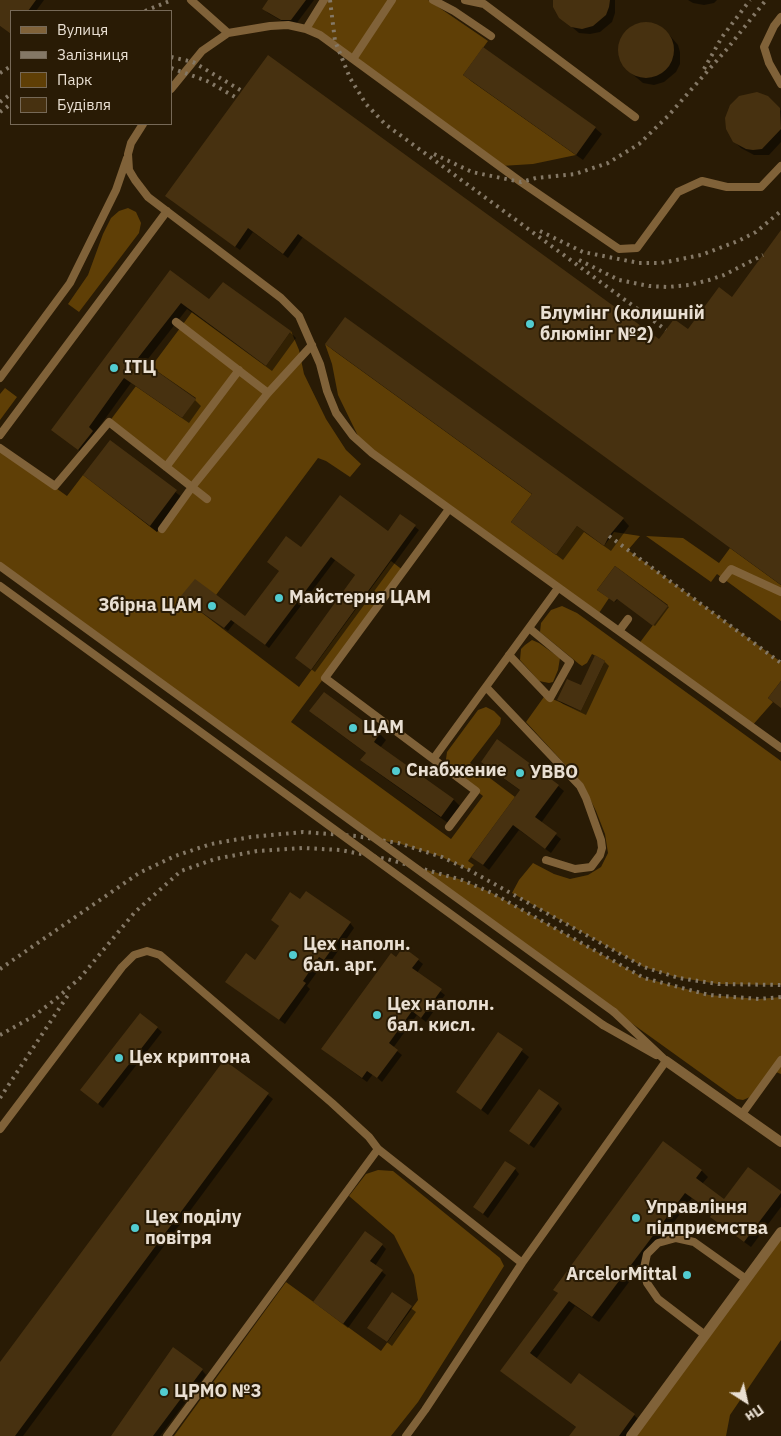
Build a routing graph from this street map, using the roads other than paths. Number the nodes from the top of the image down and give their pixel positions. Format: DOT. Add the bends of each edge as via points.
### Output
graph roads {
  1 [pos="191,0"];
  2 [pos="324,0"];
  3 [pos="392,0"];
  4 [pos="433,0"];
  5 [pos="465,0"];
  6 [pos="454,12"];
  7 [pos="781,17"];
  8 [pos="306,29"];
  9 [pos="228,33"];
  10 [pos="491,36"];
  11 [pos="353,59"];
  12 [pos="781,84"];
  13 [pos="172,88"];
  14 [pos="635,117"];
  15 [pos="142,125"];
  16 [pos="128,154"];
  17 [pos="781,166"];
  18 [pos="167,211"];
  19 [pos="176,322"];
  20 [pos="71,323"];
  21 [pos="79,329"];
  22 [pos="312,345"];
  23 [pos="239,370"];
  24 [pos="35,372"];
  25 [pos="0,378"];
  26 [pos="42,378"];
  27 [pos="268,393"];
  28 [pos="0,435"];
  29 [pos="0,448"];
  30 [pos="166,467"];
  31 [pos="192,487"];
  32 [pos="206,499"];
  33 [pos="449,509"];
  34 [pos="162,529"];
  35 [pos="0,566"];
  36 [pos="723,579"];
  37 [pos="0,586"];
  38 [pos="558,588"];
  39 [pos="781,592"];
  40 [pos="628,619"];
  41 [pos="529,628"];
  42 [pos="619,631"];
  43 [pos="509,655"];
  44 [pos="486,687"];
  45 [pos="781,748"];
  46 [pos="434,758"];
  47 [pos="449,827"];
  48 [pos="546,860"];
  49 [pos="781,1060"];
  50 [pos="666,1061"];
  51 [pos="773,1071"];
  52 [pos="781,1074"];
  53 [pos="742,1114"];
  54 [pos="0,1130"];
  55 [pos="781,1142"];
  56 [pos="378,1149"];
  57 [pos="781,1232"];
  58 [pos="522,1263"];
  59 [pos="746,1279"];
  60 [pos="705,1334"];
  61 [pos="167,1436"];
  62 [pos="406,1436"];
  63 [pos="631,1436"];
  1 -- 9 [label="lane"];
  2 -- 8 [label="lane"];
  3 -- 11 [label="lane"];
  4 -- 6 [label="lane"];
  5 -- 6 [label="lane"];
  5 -- 14 [label="lane" via="484,4"];
  6 -- 10 [label="lane"];
  7 -- 12 [label="lane" via="764,48"];
  8 -- 9 [label="lane" via="288,25"];
  8 -- 11 [label="lane"];
  9 -- 13 [label="lane" via="202,51"];
  11 -- 17 [label="lane" via="521,182 619,248 637,248 678,192 702,181 727,187 761,187"];
  15 -- 16 [label="lane"];
  16 -- 18 [label="lane" via="129,170 135,180 148,197"];
  16 -- 25 [label="lane" via="116,190 70,283"];
  18 -- 21 [label="lane"];
  18 -- 22 [label="lane" via="281,298 299,316"];
  19 -- 23 [label="lane"];
  20 -- 21 [label="lane"];
  21 -- 26 [label="lane"];
  22 -- 27 [label="lane"];
  22 -- 33 [label="lane" via="336,413 354,436 372,453"];
  23 -- 27 [label="lane"];
  23 -- 30 [label="lane"];
  24 -- 26 [label="lane"];
  26 -- 28 [label="lane"];
  27 -- 31 [label="lane"];
  29 -- 30 [label="lane" via="54,486 109,422"];
  30 -- 31 [label="lane"];
  31 -- 32 [label="lane"];
  31 -- 34 [label="lane"];
  33 -- 38 [label="lane"];
  33 -- 46 [label="lane" via="325,678"];
  35 -- 50 [label="lane, bridge" via="614,1012"];
  36 -- 39 [label="lane" via="731,569"];
  37 -- 50 [label="lane, bridge" via="603,1026"];
  38 -- 41 [label="lane"];
  38 -- 42 [label="lane"];
  40 -- 42 [label="lane"];
  41 -- 43 [label="lane"];
  41 -- 43 [label="lane" via="570,662 550,698"];
  42 -- 45 [label="lane"];
  43 -- 44 [label="lane"];
  44 -- 46 [label="lane"];
  44 -- 48 [label="lane" via="580,786 601,840 600,855 591,867 575,869"];
  46 -- 47 [label="lane" via="476,791"];
  49 -- 51 [label="lane"];
  50 -- 53 [label="street"];
  50 -- 58 [label="lane"];
  51 -- 52 [label="lane"];
  51 -- 53 [label="lane"];
  53 -- 55 [label="street"];
  54 -- 56 [label="lane" via="122,967 134,955 147,951 160,955 287,1064 369,1137"];
  56 -- 58 [label="lane"];
  56 -- 61 [label="lane"];
  57 -- 59 [label="street"];
  58 -- 62 [label="lane"];
  59 -- 60 [label="street"];
  59 -- 60 [label="lane" via="694,1242 676,1238 658,1244 647,1254 644,1268 647,1283 658,1299"];
  60 -- 63 [label="street"];
}
